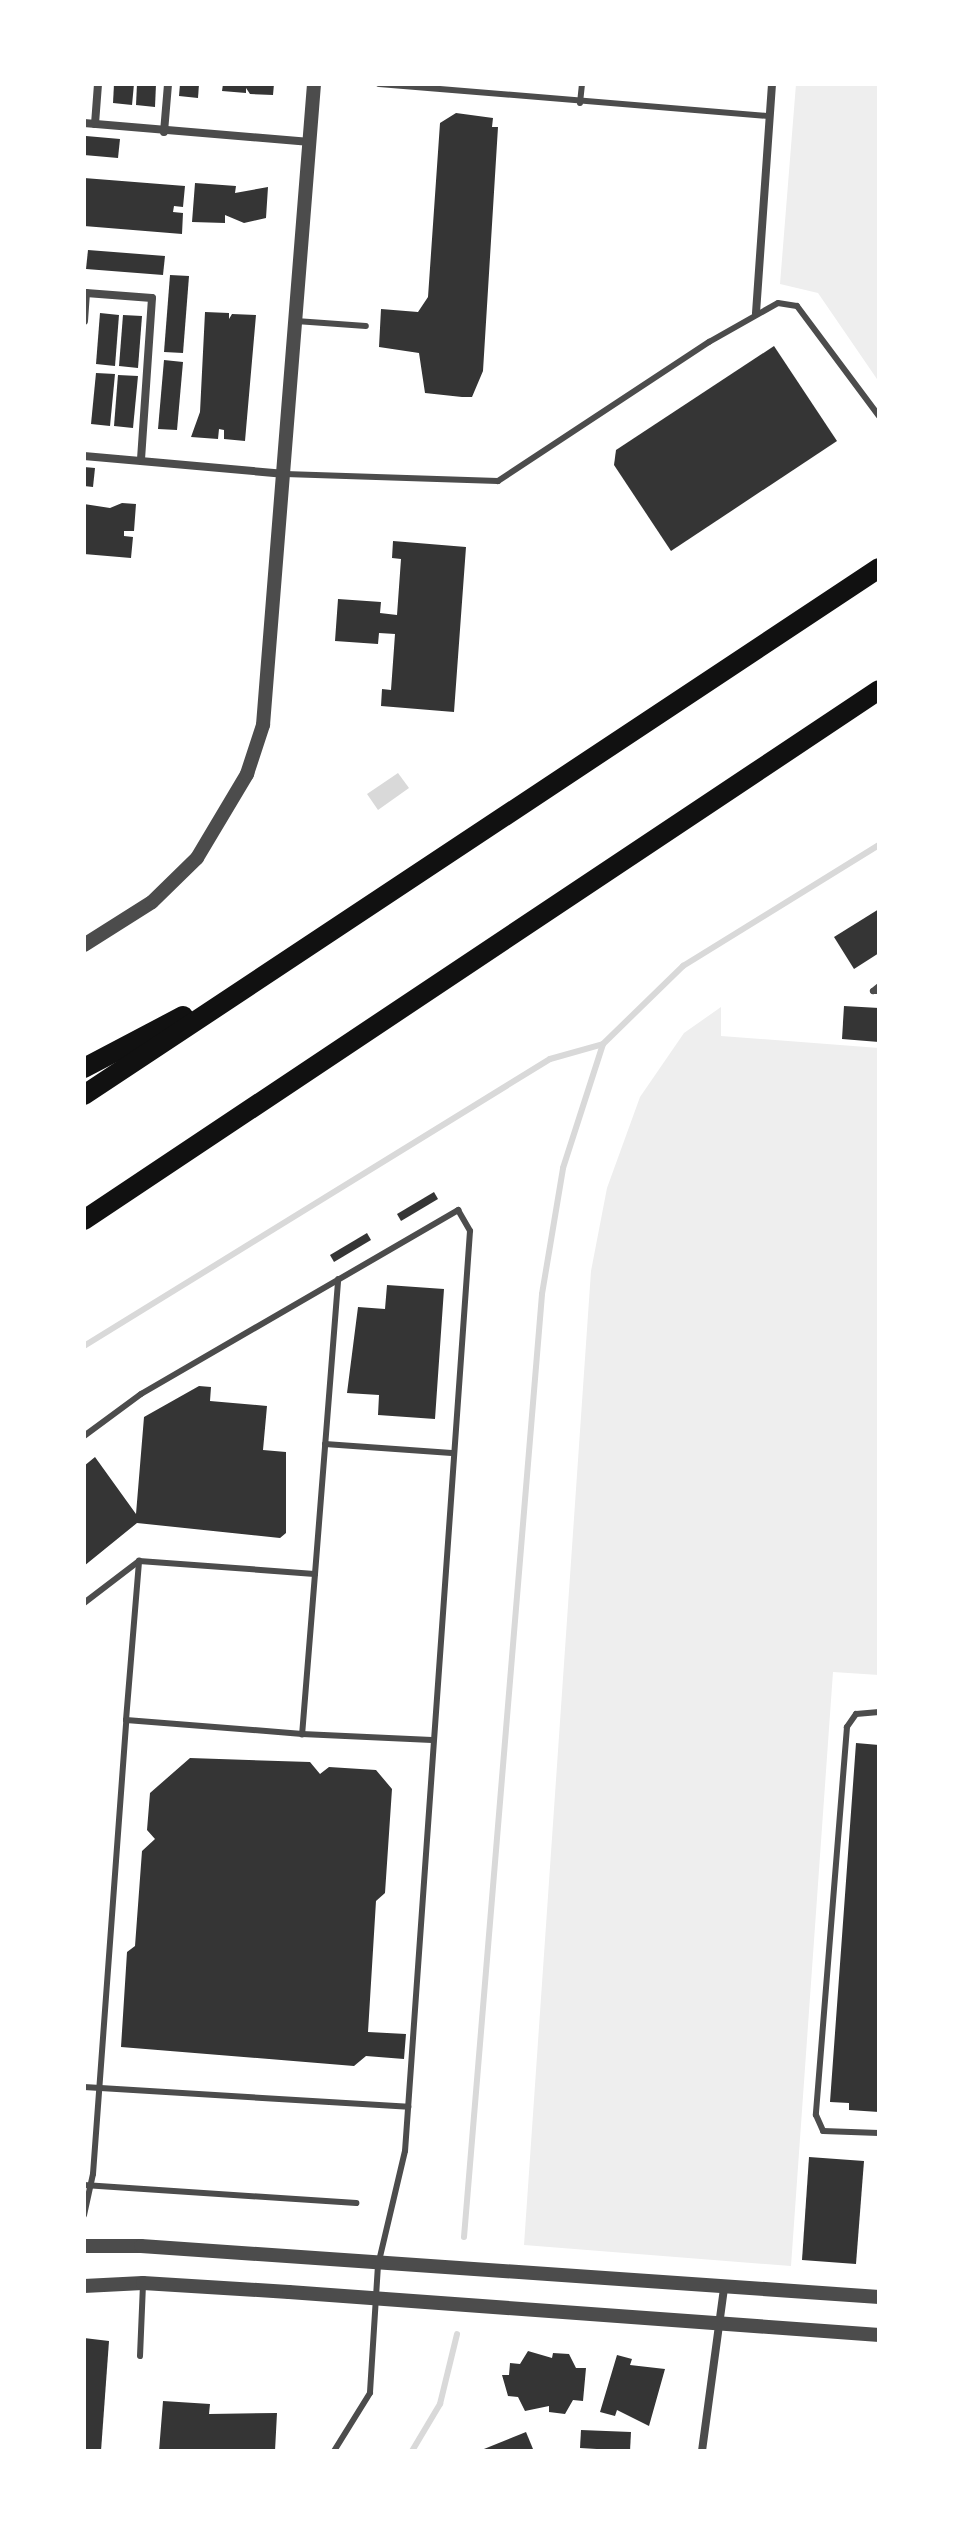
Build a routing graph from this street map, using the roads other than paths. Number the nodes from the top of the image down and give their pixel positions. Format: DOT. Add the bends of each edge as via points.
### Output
graph roads {
  1 [pos="98,84"];
  2 [pos="168,84"];
  3 [pos="314,84"];
  4 [pos="379,84"];
  5 [pos="582,84"];
  6 [pos="772,84"];
  7 [pos="580,103"];
  8 [pos="770,116"];
  9 [pos="84,123"];
  10 [pos="95,124"];
  11 [pos="164,132"];
  12 [pos="310,142"];
  13 [pos="756,313"];
  14 [pos="84,321"];
  15 [pos="296,321"];
  16 [pos="366,326"];
  17 [pos="879,416"];
  18 [pos="84,456"];
  19 [pos="141,461"];
  20 [pos="285,474"];
  21 [pos="879,568"];
  22 [pos="879,690"];
  23 [pos="84,945"];
  24 [pos="272,970"];
  25 [pos="84,1068"];
  26 [pos="84,1095"];
  27 [pos="84,1220"];
  28 [pos="338,1278"];
  29 [pos="84,1436"];
  30 [pos="325,1444"];
  31 [pos="452,1453"];
  32 [pos="139,1561"];
  33 [pos="315,1574"];
  34 [pos="84,1603"];
  35 [pos="879,1712"];
  36 [pos="126,1720"];
  37 [pos="302,1734"];
  38 [pos="432,1740"];
  39 [pos="84,2087"];
  40 [pos="99,2089"];
  41 [pos="408,2107"];
  42 [pos="879,2133"];
  43 [pos="87,2185"];
  44 [pos="356,2203"];
  45 [pos="84,2215"];
  46 [pos="84,2246"];
  47 [pos="378,2265"];
  48 [pos="143,2283"];
  49 [pos="84,2286"];
  50 [pos="724,2288"];
  51 [pos="879,2297"];
  52 [pos="374,2301"];
  53 [pos="718,2325"];
  54 [pos="879,2335"];
  55 [pos="140,2356"];
  56 [pos="334,2451"];
  57 [pos="702,2451"];
  1 -- 10 [label="street"];
  2 -- 11 [label="street"];
  3 -- 12 [label="street"];
  4 -- 7 [label="lane"];
  5 -- 7 [label="lane"];
  6 -- 8 [label="street"];
  7 -- 8 [label="lane"];
  8 -- 13 [label="street"];
  9 -- 10 [label="street"];
  10 -- 11 [label="street"];
  11 -- 12 [label="street"];
  12 -- 15 [label="street"];
  13 -- 17 [label="lane" via="778,303 797,306"];
  13 -- 20 [label="lane" via="498,481 358,481"];
  14 -- 19 [label="street" via="86,293 152,298"];
  15 -- 16 [label="lane"];
  15 -- 20 [label="street"];
  18 -- 19 [label="street"];
  19 -- 20 [label="street"];
  20 -- 23 [label="street" via="263,725 247,774 197,858 152,902"];
  21 -- 24 [label="highway"];
  22 -- 27 [label="highway"];
  24 -- 25 [label="highway"];
  24 -- 26 [label="highway"];
  28 -- 29 [label="lane" via="141,1394"];
  28 -- 30 [label="lane"];
  28 -- 31 [label="lane" via="458,1210 470,1231"];
  30 -- 31 [label="lane"];
  30 -- 33 [label="lane"];
  31 -- 38 [label="lane"];
  32 -- 33 [label="lane"];
  32 -- 34 [label="lane"];
  32 -- 36 [label="lane"];
  33 -- 37 [label="lane"];
  35 -- 42 [label="lane" via="856,1714 847,1727 816,2115 823,2131"];
  36 -- 37 [label="lane"];
  36 -- 40 [label="lane"];
  37 -- 38 [label="lane"];
  38 -- 41 [label="lane"];
  39 -- 40 [label="lane"];
  40 -- 41 [label="lane"];
  40 -- 43 [label="lane"];
  41 -- 47 [label="lane" via="405,2151"];
  43 -- 44 [label="lane"];
  43 -- 45 [label="lane"];
  46 -- 47 [label="street"];
  47 -- 50 [label="street"];
  47 -- 52 [label="lane"];
  48 -- 49 [label="street"];
  48 -- 52 [label="street"];
  48 -- 55 [label="lane"];
  50 -- 51 [label="street"];
  50 -- 53 [label="street"];
  52 -- 53 [label="street"];
  52 -- 56 [label="lane" via="370,2393"];
  53 -- 54 [label="street"];
  53 -- 57 [label="street"];
}
